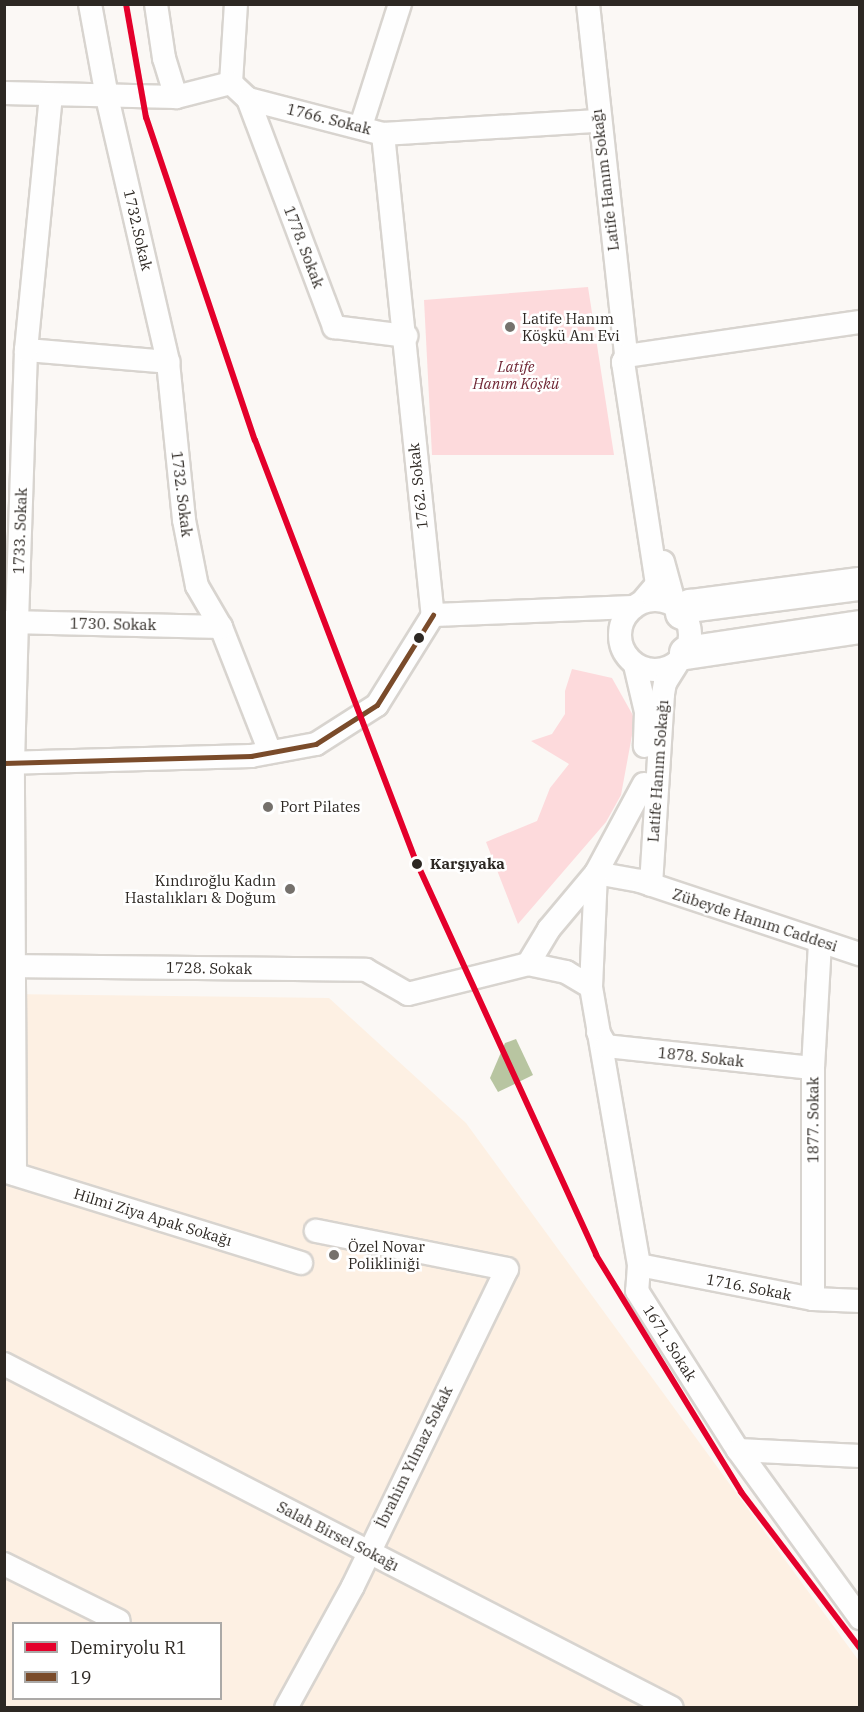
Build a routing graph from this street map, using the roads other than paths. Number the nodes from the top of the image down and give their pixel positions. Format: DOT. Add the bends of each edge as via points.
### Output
graph roads {
  1 [pos="90,4"];
  2 [pos="156,4"];
  3 [pos="236,4"];
  4 [pos="400,4"];
  5 [pos="588,4"];
  6 [pos="231,83"];
  7 [pos="4,93"];
  8 [pos="51,96"];
  9 [pos="176,96"];
  10 [pos="107,97"];
  11 [pos="248,99"];
  12 [pos="598,121"];
  13 [pos="361,126"];
  14 [pos="383,134"];
  15 [pos="860,322"];
  16 [pos="406,336"];
  17 [pos="26,350"];
  18 [pos="626,356"];
  19 [pos="168,362"];
  20 [pos="860,584"];
  21 [pos="638,604"];
  22 [pos="678,610"];
  23 [pos="433,615"];
  24 [pos="11,622"];
  25 [pos="221,627"];
  26 [pos="860,627"];
  27 [pos="683,657"];
  28 [pos="635,665"];
  29 [pos="270,752"];
  30 [pos="9,763"];
  31 [pos="644,784"];
  32 [pos="596,873"];
  33 [pos="645,883"];
  34 [pos="820,942"];
  35 [pos="860,954"];
  36 [pos="528,964"];
  37 [pos="10,966"];
  38 [pos="591,987"];
  39 [pos="598,1032"];
  40 [pos="813,1068"];
  41 [pos="10,1173"];
  42 [pos="316,1232"];
  43 [pos="302,1263"];
  44 [pos="639,1265"];
  45 [pos="813,1299"];
  46 [pos="860,1301"];
  47 [pos="4,1364"];
  48 [pos="738,1450"];
  49 [pos="860,1456"];
  50 [pos="368,1552"];
  51 [pos="4,1564"];
  52 [pos="860,1618"];
  53 [pos="119,1621"];
  54 [pos="286,1707"];
  55 [pos="672,1707"];
  1 -- 10 [label="street"];
  2 -- 9 [label="street" via="164,58"];
  3 -- 6 [label="street"];
  4 -- 13 [label="street"];
  5 -- 12 [label="street, Latife Hanım Sokağı"];
  6 -- 9 [label="street"];
  6 -- 11 [label="street, 1766. Sokak"];
  7 -- 8 [label="street"];
  8 -- 10 [label="street"];
  8 -- 17 [label="street, 1733. Sokak"];
  9 -- 10 [label="street"];
  10 -- 19 [label="street, 1732.Sokak"];
  11 -- 13 [label="street, 1766. Sokak"];
  11 -- 16 [label="street, 1778. Sokak" via="334,327"];
  12 -- 14 [label="street, 1766. Sokak"];
  12 -- 18 [label="street, Latife Hanım Sokağı"];
  13 -- 14 [label="street, 1766. Sokak"];
  14 -- 16 [label="street, 1762. Sokak"];
  15 -- 18 [label="street"];
  16 -- 23 [label="street, 1762. Sokak" via="413,447"];
  17 -- 19 [label="street"];
  17 -- 24 [label="street, 1733. Sokak"];
  18 -- 21 [label="street, Latife Hanım Sokağı" via="623,362 657,584"];
  18 -- 22 [label="street, Latife Hanım Sokağı" via="634,364 663,562"];
  19 -- 25 [label="street, 1732. Sokak" via="184,520 197,586"];
  20 -- 22 [label="main road"];
  21 -- 22 [label="street" via="653,600"];
  21 -- 23 [label="street"];
  21 -- 28 [label="street" via="625,616 620,637 621,648"];
  22 -- 27 [label="street" via="690,633"];
  23 -- 29 [label="street" via="376,705 316,744"];
  24 -- 25 [label="street, 1730. Sokak"];
  24 -- 30 [label="street, 1733. Sokak"];
  25 -- 29 [label="street, 1732. Sokak"];
  26 -- 27 [label="main road"];
  27 -- 28 [label="street" via="657,671"];
  27 -- 33 [label="street, Latife Hanım Sokağı" via="664,683"];
  28 -- 31 [label="street" via="646,712"];
  29 -- 30 [label="street" via="251,756"];
  30 -- 37 [label="street, 1733. Sokak"];
  31 -- 32 [label="street"];
  31 -- 33 [label="street"];
  32 -- 33 [label="street, Zübeyde Hanım Caddesi"];
  32 -- 36 [label="street" via="549,929"];
  32 -- 38 [label="street, 1671. Sokak"];
  33 -- 34 [label="street, Zübeyde Hanım Caddesi"];
  34 -- 35 [label="street, Zübeyde Hanım Caddesi"];
  34 -- 40 [label="street, 1877. Sokak"];
  36 -- 37 [label="street, 1728. Sokak" via="408,994 366,970"];
  36 -- 38 [label="street" via="566,972"];
  37 -- 41 [label="street, 1733. Sokak"];
  38 -- 39 [label="street, 1671. Sokak"];
  39 -- 40 [label="street, 1878. Sokak" via="606,1046"];
  39 -- 44 [label="street, 1671. Sokak"];
  40 -- 45 [label="street, 1877. Sokak"];
  41 -- 43 [label="street, Hilmi Ziya Apak Sokağı"];
  42 -- 50 [label="street, İbrahim Yılmaz Sokak" via="507,1269"];
  44 -- 45 [label="street, 1716. Sokak"];
  44 -- 48 [label="street, 1671. Sokak" via="637,1291"];
  45 -- 46 [label="street, 1716. Sokak"];
  47 -- 50 [label="street, Salah Birsel Sokağı"];
  48 -- 49 [label="street"];
  48 -- 52 [label="street, 1671. Sokak"];
  50 -- 54 [label="street, İbrahim Yılmaz Sokak"];
  50 -- 55 [label="street, Salah Birsel Sokağı"];
  51 -- 53 [label="street"];
}
